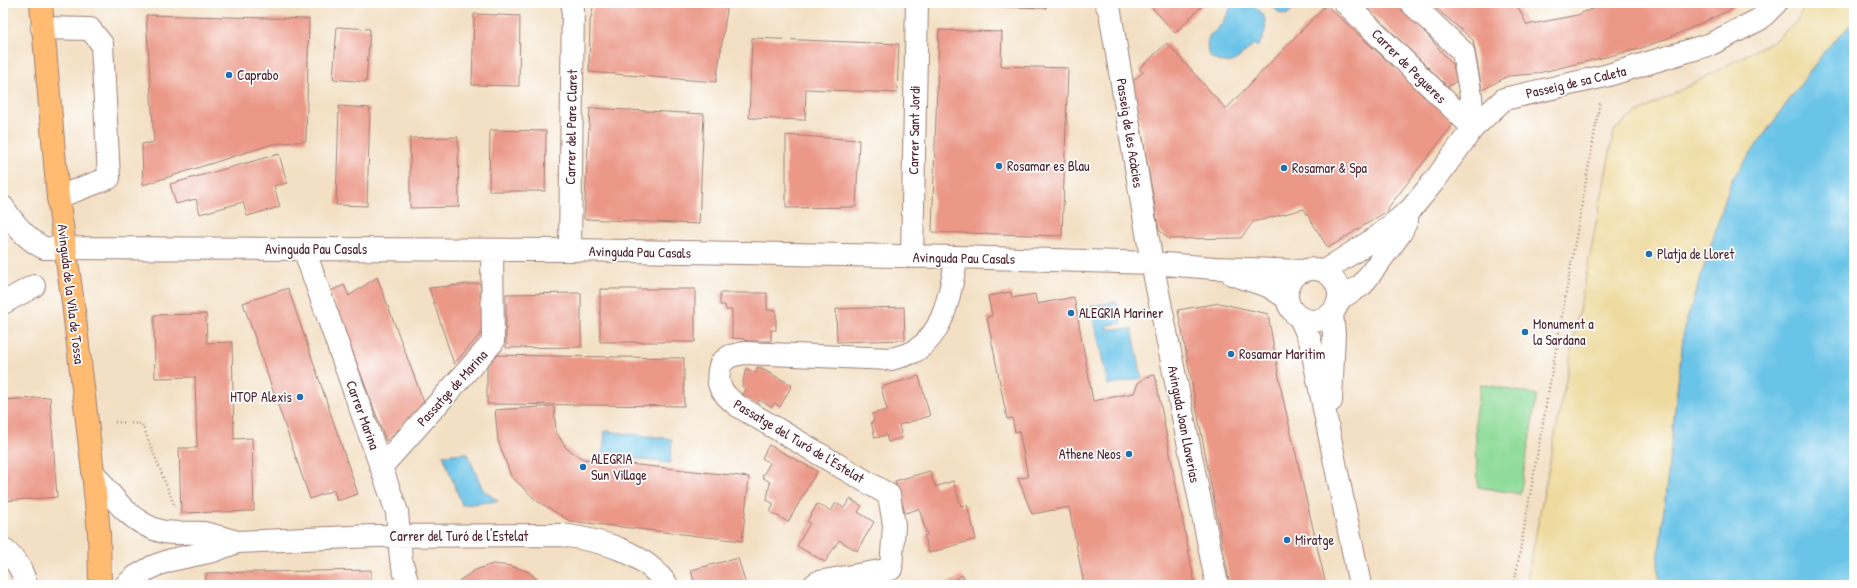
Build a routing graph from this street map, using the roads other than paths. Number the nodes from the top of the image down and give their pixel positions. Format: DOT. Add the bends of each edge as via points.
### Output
graph roads {
  1 [pos="41,3"];
  2 [pos="568,3"];
  3 [pos="917,3"];
  4 [pos="1106,3"];
  5 [pos="1345,3"];
  6 [pos="1411,3"];
  7 [pos="1776,3"];
  8 [pos="42,28"];
  9 [pos="1473,128"];
  10 [pos="58,197"];
  11 [pos="3,207"];
  12 [pos="1411,209"];
  13 [pos="65,248"];
  14 [pos="304,249"];
  15 [pos="492,250"];
  16 [pos="570,250"];
  17 [pos="912,257"];
  18 [pos="957,257"];
  19 [pos="1152,263"];
  20 [pos="1214,268"];
  21 [pos="1314,271"];
  22 [pos="34,286"];
  23 [pos="1287,298"];
  24 [pos="3,303"];
  25 [pos="1336,306"];
  26 [pos="1300,318"];
  27 [pos="1329,432"];
  28 [pos="382,466"];
  29 [pos="93,472"];
  30 [pos="399,536"];
  31 [pos="237,542"];
  32 [pos="3,549"];
  33 [pos="894,577"];
  34 [pos="26,585"];
  35 [pos="100,585"];
  36 [pos="126,585"];
  37 [pos="408,585"];
  38 [pos="667,585"];
  39 [pos="814,585"];
  40 [pos="1217,585"];
  41 [pos="1360,585"];
  1 -- 8 [label="main road, Avinguda de la Vila de Tossa"];
  2 -- 16 [label="street, Carrer del Pare Claret"];
  3 -- 17 [label="street, Carrer Sant Jordi"];
  4 -- 19 [label="street, Passeig de les Acàcies" via="1110,12"];
  5 -- 9 [label="street, Carrer de Pegueres"];
  6 -- 9 [label="street" via="1463,52 1471,96"];
  7 -- 9 [label="street, Passeig de sa Caleta" via="1760,19 1712,44 1605,76 1504,98"];
  8 -- 10 [label="main road, Avinguda de la Vila de Tossa"];
  8 -- 10 [label="street" via="90,29 102,44 109,178"];
  9 -- 12 [label="street, Passeig de sa Caleta"];
  10 -- 13 [label="main road, Avinguda de la Vila de Tossa"];
  11 -- 13 [label="street, Avinguda Pau Casals" via="25,235 35,243 44,248"];
  12 -- 21 [label="street, Passeig de sa Caleta" via="1377,237"];
  12 -- 25 [label="street, Passeig de sa Caleta" via="1400,234 1362,284"];
  13 -- 14 [label="street, Avinguda Pau Casals"];
  13 -- 29 [label="main road, Avinguda de la Vila de Tossa"];
  14 -- 15 [label="street, Avinguda Pau Casals"];
  14 -- 28 [label="street, Carrer Marina"];
  15 -- 16 [label="street, Avinguda Pau Casals"];
  15 -- 28 [label="street, Passatge de Marina" via="493,342"];
  16 -- 17 [label="street, Avinguda Pau Casals"];
  17 -- 18 [label="street, Avinguda Pau Casals"];
  18 -- 19 [label="street, Avinguda Pau Casals"];
  18 -- 33 [label="street, Passatge del Turó de l'Estelat" via="948,302 938,324 929,341 913,352 891,359 744,353 730,356 721,363 719,371 718,383 725,396 738,406 889,495 894,525"];
  19 -- 20 [label="street, Avinguda Pau Casals"];
  19 -- 40 [label="street, Avinguda Joan Llaverias"];
  20 -- 21 [label="street, Avinguda Pau Casals"];
  20 -- 23 [label="street, Avinguda Pau Casals" via="1268,286"];
  21 -- 23 [label="street" via="1297,275 1291,281"];
  21 -- 25 [label="street" via="1336,283"];
  22 -- 24 [label="street"];
  23 -- 26 [label="street" via="1291,310"];
  25 -- 26 [label="street" via="1317,321"];
  25 -- 27 [label="street"];
  26 -- 27 [label="street" via="1310,340"];
  27 -- 41 [label="street"];
  28 -- 30 [label="street, Carrer Marina" via="397,512"];
  29 -- 31 [label="street, Carrer del Turó de l'Estelat" via="122,508 136,520 163,532 203,533"];
  29 -- 35 [label="main road, Avinguda de la Vila de Tossa" via="99,533"];
  30 -- 31 [label="street, Carrer del Turó de l'Estelat"];
  30 -- 37 [label="street, Carrer Marina" via="401,559"];
  30 -- 38 [label="street, Carrer del Turó de l'Estelat" via="562,535 593,540 637,557"];
  31 -- 36 [label="street, Carrer del Turó de l'Estelat" via="213,551 171,560 148,570"];
  32 -- 34 [label="street" via="22,570"];
  33 -- 39 [label="street, Passatge del Turó de l'Estelat" via="818,582"];
}
